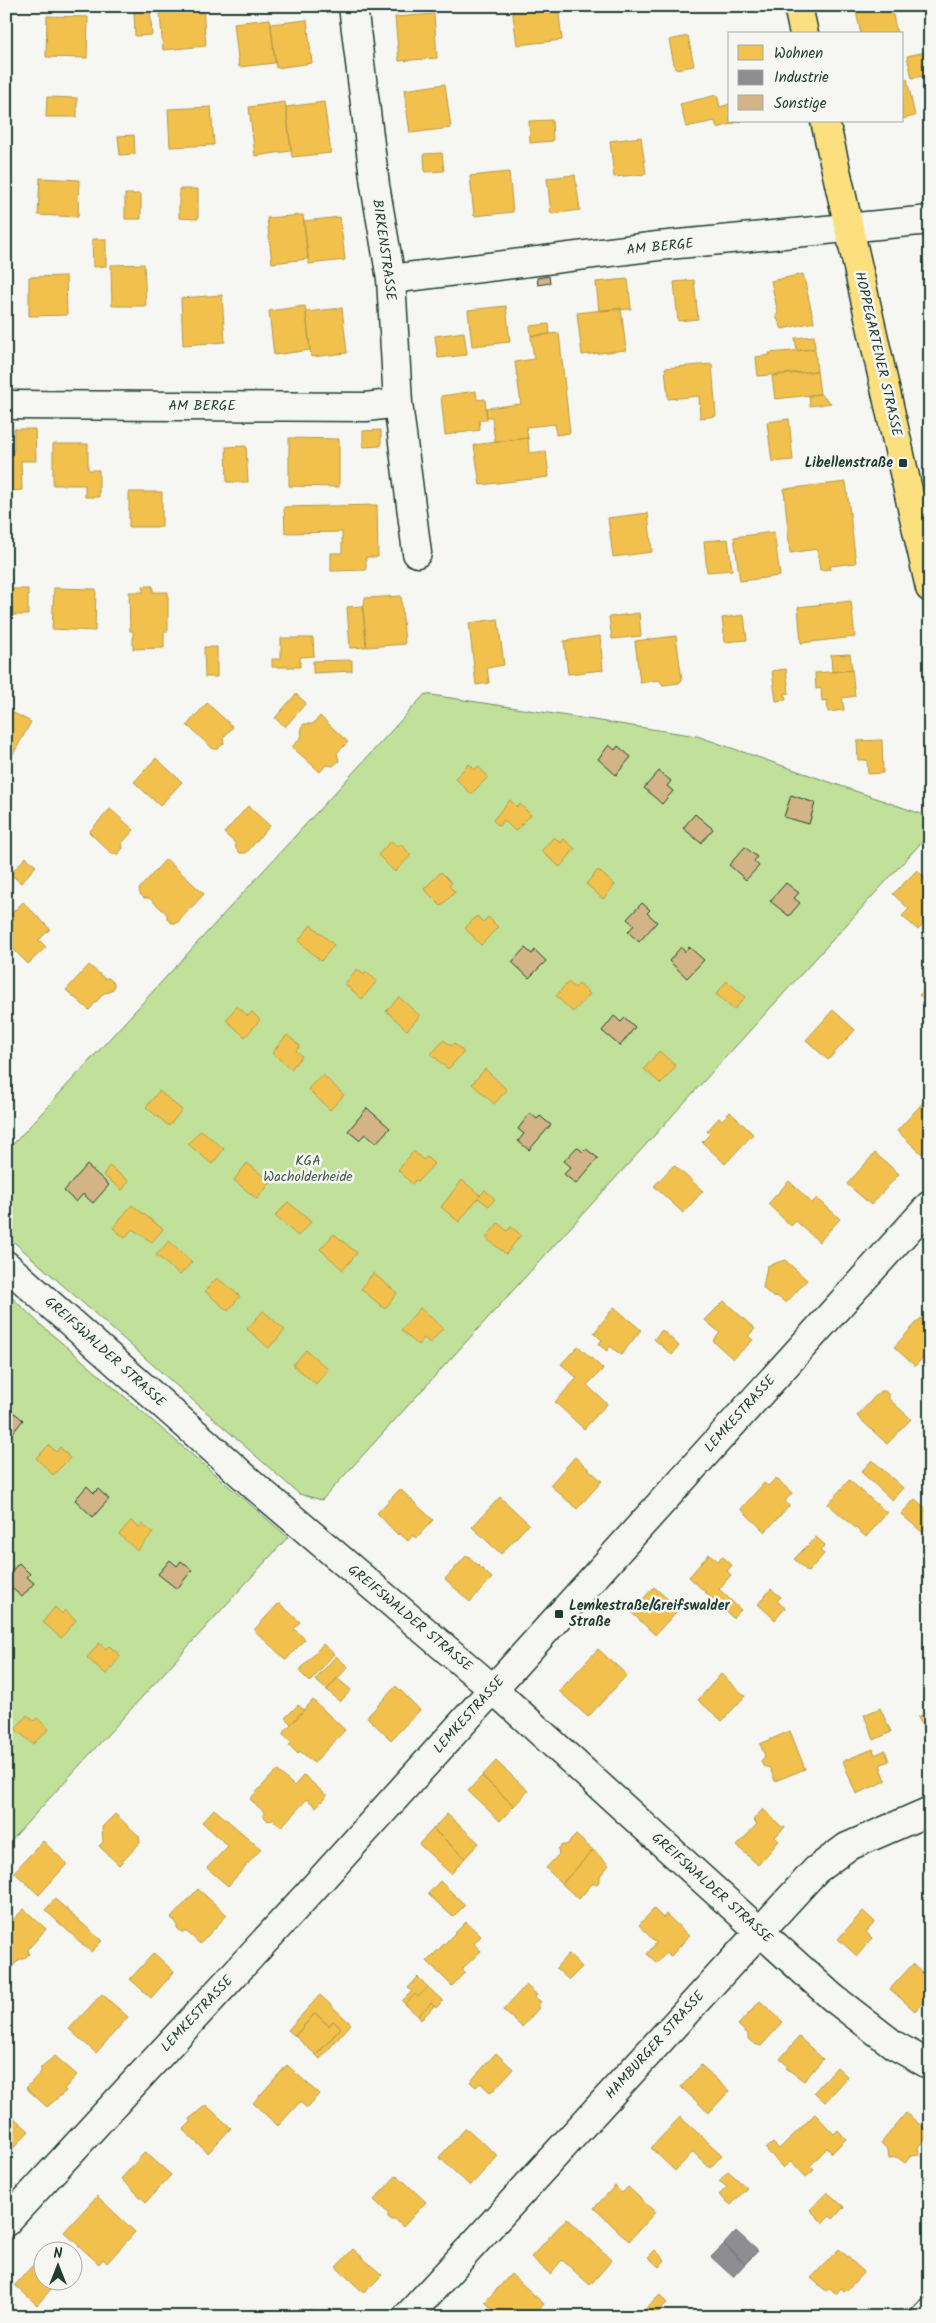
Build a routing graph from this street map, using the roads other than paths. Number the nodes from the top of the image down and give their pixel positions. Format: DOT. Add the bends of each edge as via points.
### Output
graph roads {
  1 [pos="354,6"];
  2 [pos="798,6"];
  3 [pos="804,32"];
  4 [pos="825,122"];
  5 [pos="930,220"];
  6 [pos="849,226"];
  7 [pos="391,279"];
  8 [pos="398,403"];
  9 [pos="6,405"];
  10 [pos="417,553"];
  11 [pos="930,588"];
  12 [pos="930,1205"];
  13 [pos="6,1265"];
  14 [pos="493,1689"];
  15 [pos="930,1811"];
  16 [pos="760,1930"];
  17 [pos="930,2065"];
  18 [pos="6,2222"];
  19 [pos="930,2312"];
  20 [pos="408,2317"];
  21 [pos="925,2317"];
  1 -- 7 [label="street, BIRKENSTRASSE" via="375,185"];
  2 -- 3 [label="main road"];
  4 -- 6 [label="main road, HOPPEGARTENER STRASSE"];
  5 -- 6 [label="street, AM BERGE"];
  6 -- 7 [label="street, AM BERGE"];
  6 -- 11 [label="main road, HOPPEGARTENER STRASSE"];
  7 -- 8 [label="street, BIRKENSTRASSE"];
  8 -- 9 [label="street, AM BERGE" via="366,407"];
  8 -- 10 [label="street, BIRKENSTRASSE"];
  12 -- 14 [label="street, LEMKESTRASSE"];
  13 -- 14 [label="street, GREIFSWALDER STRASSE" via="257,1488"];
  14 -- 16 [label="street, GREIFSWALDER STRASSE"];
  14 -- 18 [label="street, LEMKESTRASSE"];
  15 -- 16 [label="street, HAMBURGER STRASSE" via="847,1847 816,1870"];
  16 -- 17 [label="street, GREIFSWALDER STRASSE" via="832,1997 894,2045"];
  16 -- 20 [label="street, HAMBURGER STRASSE"];
  19 -- 21 [label="street"];
}
